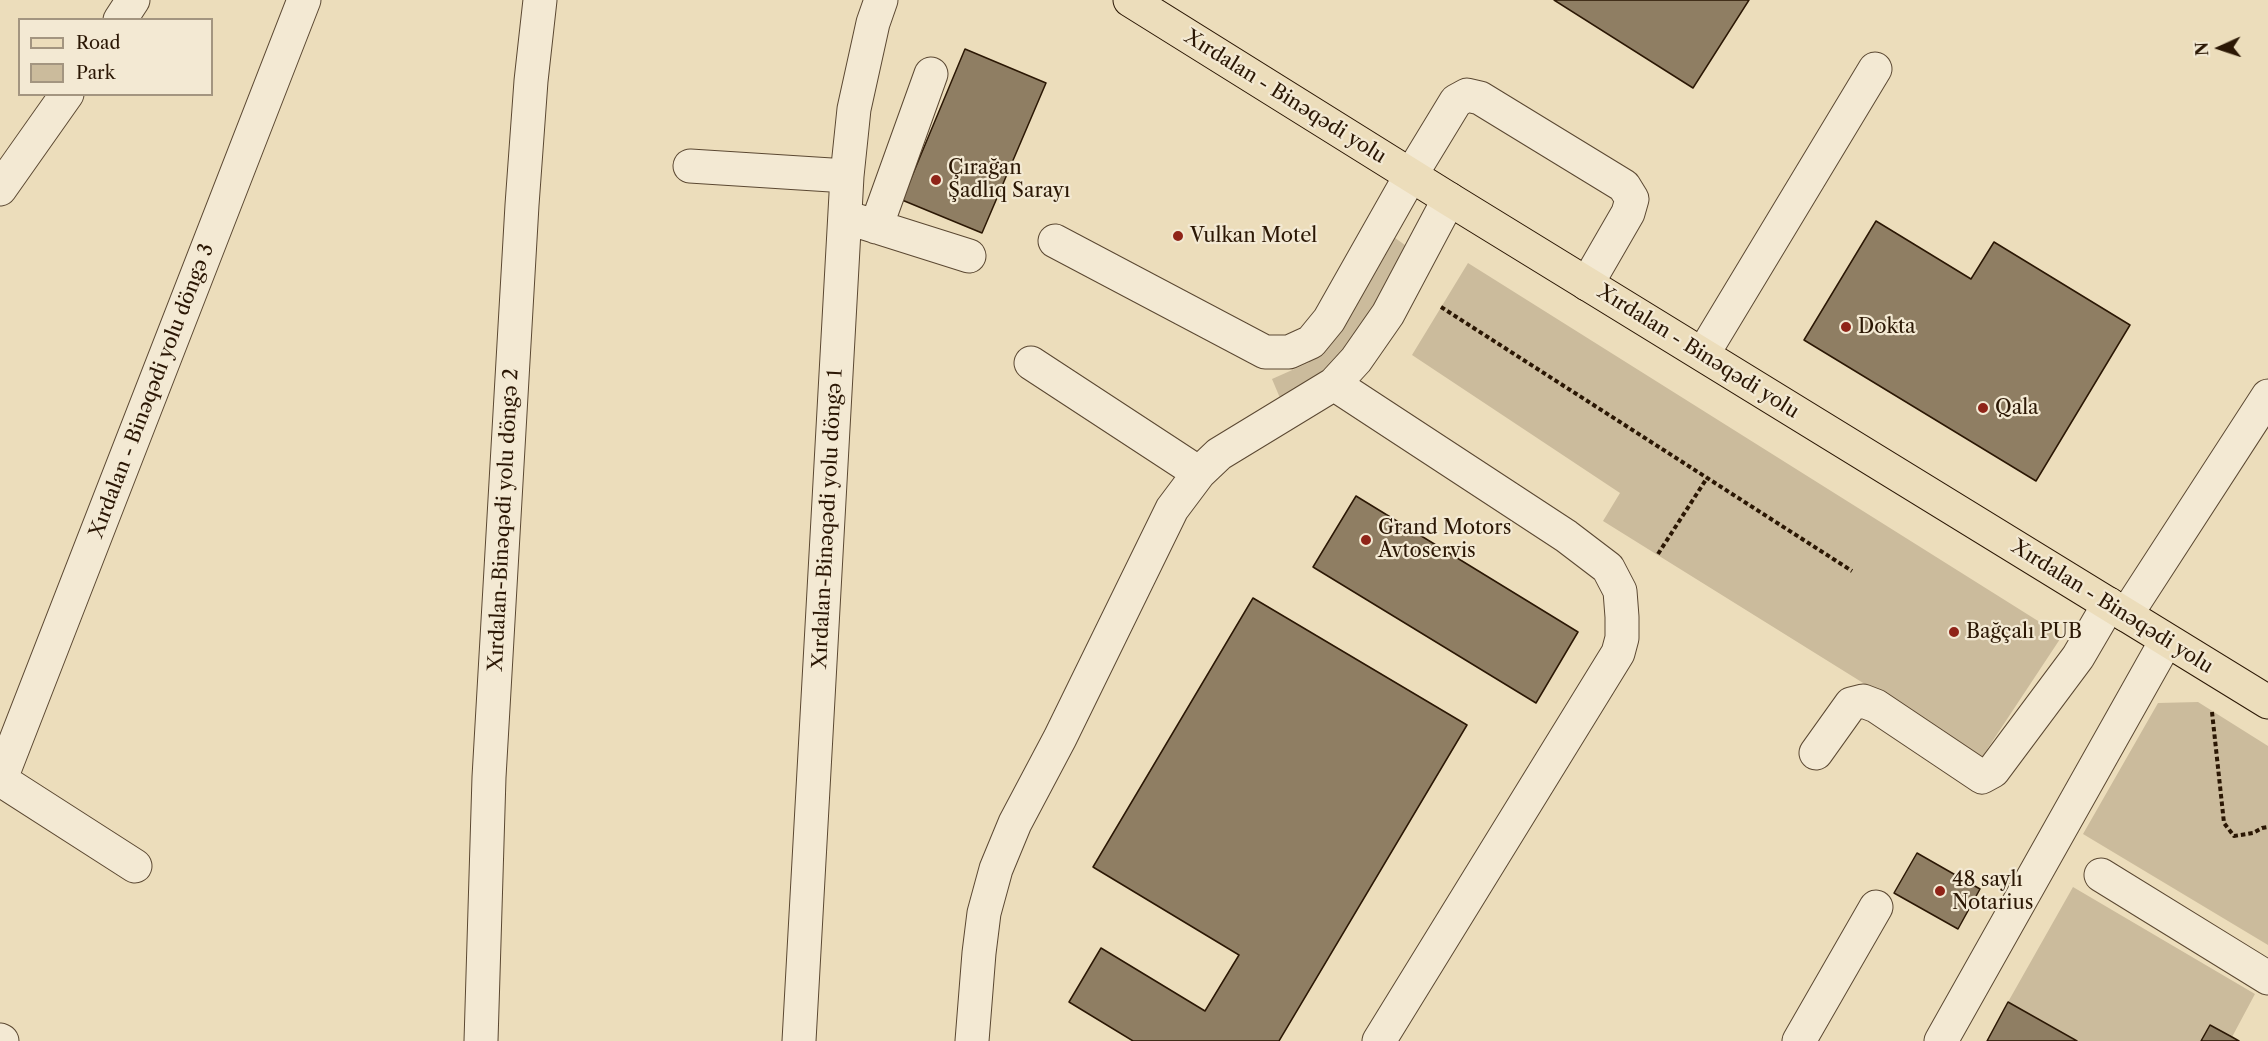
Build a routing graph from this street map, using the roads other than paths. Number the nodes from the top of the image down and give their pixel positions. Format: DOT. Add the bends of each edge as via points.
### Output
graph roads {
  1 [pos="134,0"];
  2 [pos="304,0"];
  3 [pos="540,0"];
  4 [pos="881,0"];
  5 [pos="1130,0"];
  6 [pos="121,18"];
  7 [pos="1875,69"];
  8 [pos="931,74"];
  9 [pos="66,96"];
  10 [pos="690,166"];
  11 [pos="1411,175"];
  12 [pos="847,176"];
  13 [pos="0,189"];
  14 [pos="1449,199"];
  15 [pos="844,217"];
  16 [pos="876,227"];
  17 [pos="1055,241"];
  18 [pos="969,256"];
  19 [pos="1587,284"];
  20 [pos="1703,354"];
  21 [pos="1031,363"];
  22 [pos="1334,384"];
  23 [pos="2268,396"];
  24 [pos="1199,473"];
  25 [pos="2117,610"];
  26 [pos="2166,641"];
  27 [pos="2268,702"];
  28 [pos="1816,753"];
  29 [pos="0,781"];
  30 [pos="135,866"];
  31 [pos="2101,875"];
  32 [pos="1876,907"];
  33 [pos="2268,978"];
  34 [pos="481,1041"];
  35 [pos="800,1041"];
  36 [pos="972,1041"];
  37 [pos="1379,1041"];
  38 [pos="1799,1041"];
  39 [pos="1941,1041"];
  1 -- 6 [label="street"];
  2 -- 29 [label="street, Xırdalan - Binəqədi yolu döngə 3"];
  3 -- 34 [label="street, Xırdalan-Binəqədi yolu döngə 2" via="522,205 489,777"];
  4 -- 12 [label="street, Xırdalan-Binəqədi yolu döngə 1" via="854,109"];
  5 -- 11 [label="main road, Xırdalan - Binəqədi yolu"];
  7 -- 20 [label="street"];
  8 -- 16 [label="street"];
  9 -- 13 [label="street"];
  10 -- 12 [label="street"];
  11 -- 14 [label="main road, Xırdalan - Binəqədi yolu"];
  11 -- 17 [label="street" via="1329,320 1311,342 1289,352 1265,352"];
  11 -- 19 [label="street" via="1456,101 1467,95 1480,98 1624,186 1632,199 1628,213"];
  12 -- 15 [label="street, Xırdalan-Binəqədi yolu döngə 1"];
  14 -- 19 [label="main road, Xırdalan - Binəqədi yolu"];
  14 -- 22 [label="street" via="1374,337"];
  15 -- 16 [label="street"];
  15 -- 35 [label="street, Xırdalan-Binəqədi yolu döngə 1"];
  16 -- 18 [label="street"];
  19 -- 20 [label="main road, Xırdalan - Binəqədi yolu"];
  20 -- 25 [label="main road, Xırdalan - Binəqədi yolu"];
  21 -- 24 [label="street"];
  22 -- 24 [label="street" via="1219,454"];
  22 -- 37 [label="street" via="1566,536 1608,568 1620,591 1622,617 1618,653"];
  23 -- 25 [label="street"];
  24 -- 36 [label="street" via="1172,509 996,869 984,912"];
  25 -- 26 [label="main road, Xırdalan - Binəqədi yolu"];
  25 -- 28 [label="street" via="1993,771 1982,777 1863,701 1851,704"];
  26 -- 27 [label="main road, Xırdalan - Binəqədi yolu"];
  26 -- 39 [label="street"];
  29 -- 30 [label="street"];
  31 -- 33 [label="street"];
  32 -- 38 [label="street"];
}
